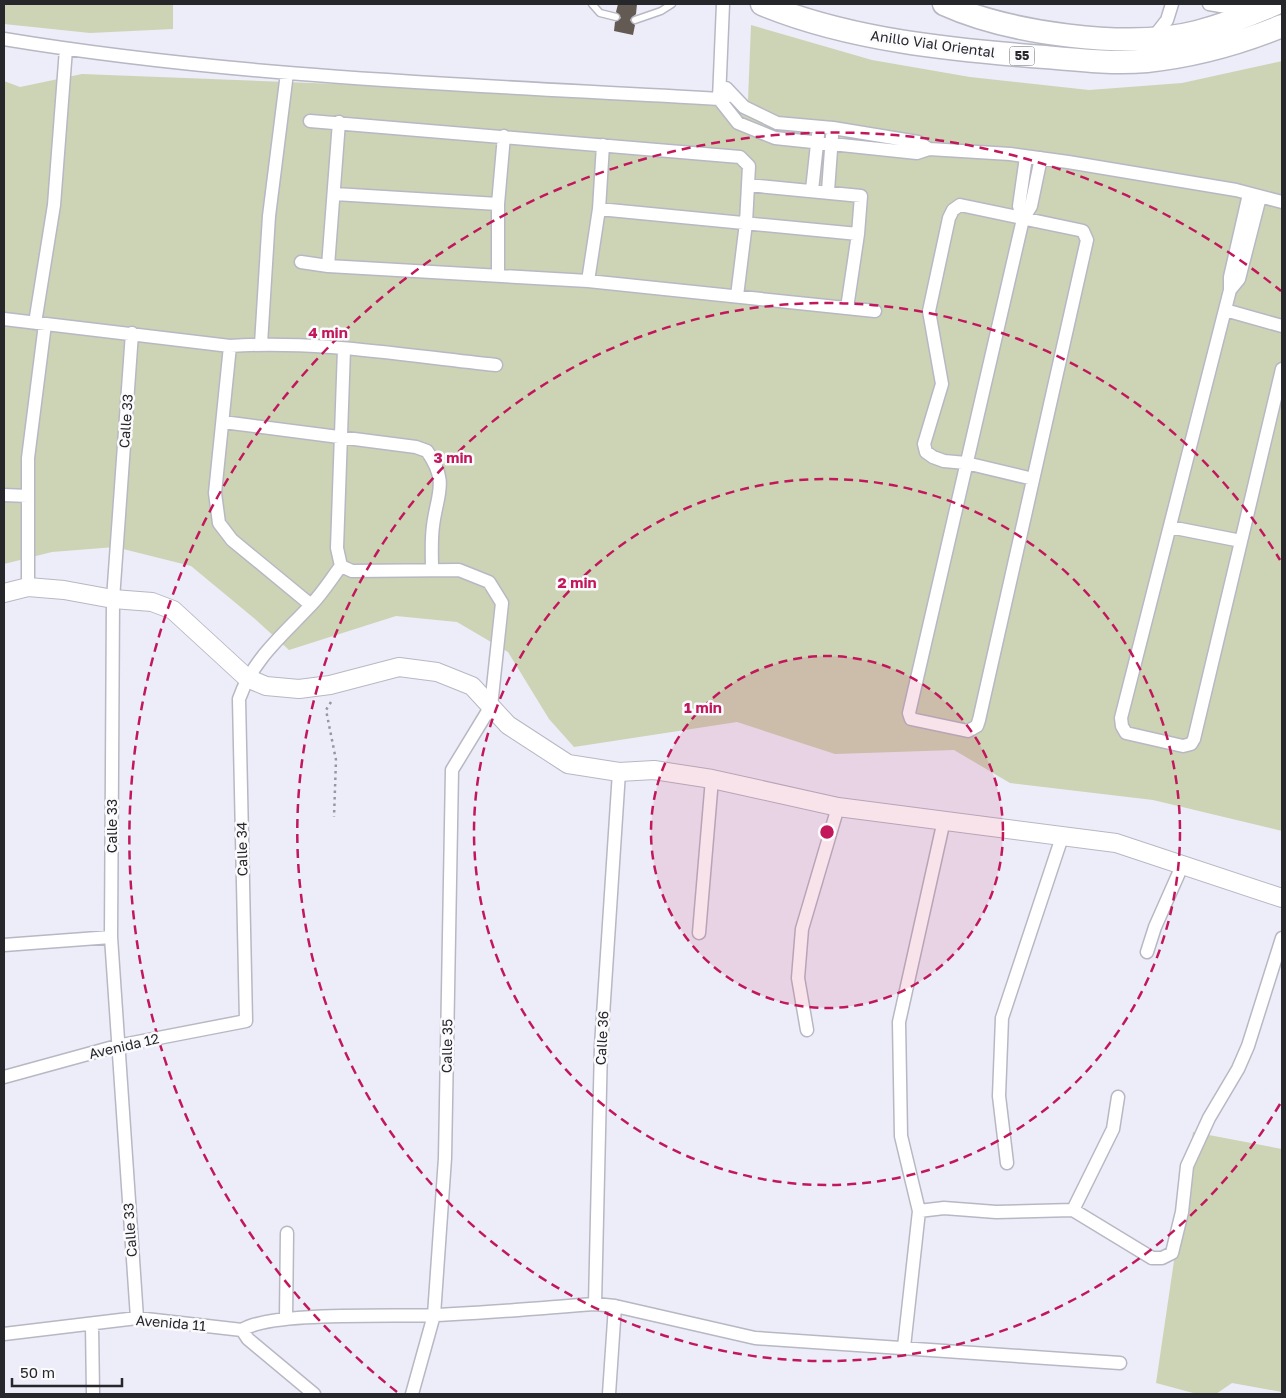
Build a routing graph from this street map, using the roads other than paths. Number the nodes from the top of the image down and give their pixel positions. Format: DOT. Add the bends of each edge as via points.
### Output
graph roads {
  1 [pos="592,4"];
  2 [pos="672,4"];
  3 [pos="723,4"];
  4 [pos="762,4"];
  5 [pos="812,4"];
  6 [pos="944,4"];
  7 [pos="1172,4"];
  8 [pos="1209,4"];
  9 [pos="1266,8"];
  10 [pos="788,15"];
  11 [pos="616,17"];
  12 [pos="635,20"];
  13 [pos="1282,26"];
  14 [pos="1153,38"];
  15 [pos="4,39"];
  16 [pos="66,49"];
  17 [pos="287,73"];
  18 [pos="720,80"];
  19 [pos="731,95"];
  20 [pos="719,99"];
  21 [pos="310,121"];
  22 [pos="339,122"];
  23 [pos="819,127"];
  24 [pos="833,128"];
  25 [pos="504,136"];
  26 [pos="818,142"];
  27 [pos="831,143"];
  28 [pos="603,145"];
  29 [pos="929,149"];
  30 [pos="1026,156"];
  31 [pos="1041,158"];
  32 [pos="748,185"];
  33 [pos="812,190"];
  34 [pos="828,191"];
  35 [pos="335,194"];
  36 [pos="1254,196"];
  37 [pos="1282,202"];
  38 [pos="498,204"];
  39 [pos="599,209"];
  40 [pos="1023,218"];
  41 [pos="746,223"];
  42 [pos="858,234"];
  43 [pos="301,262"];
  44 [pos="328,266"];
  45 [pos="498,275"];
  46 [pos="588,281"];
  47 [pos="737,296"];
  48 [pos="847,308"];
  49 [pos="1225,310"];
  50 [pos="875,311"];
  51 [pos="4,319"];
  52 [pos="40,323"];
  53 [pos="1282,326"];
  54 [pos="132,333"];
  55 [pos="261,344"];
  56 [pos="230,346"];
  57 [pos="344,349"];
  58 [pos="496,365"];
  59 [pos="1282,370"];
  60 [pos="223,422"];
  61 [pos="341,437"];
  62 [pos="966,463"];
  63 [pos="1033,479"];
  64 [pos="4,495"];
  65 [pos="28,496"];
  66 [pos="1170,527"];
  67 [pos="1241,541"];
  68 [pos="341,566"];
  69 [pos="432,570"];
  70 [pos="28,587"];
  71 [pos="4,593"];
  72 [pos="113,599"];
  73 [pos="312,605"];
  74 [pos="247,678"];
  75 [pos="491,706"];
  76 [pos="619,772"];
  77 [pos="712,779"];
  78 [pos="838,807"];
  79 [pos="944,820"];
  80 [pos="1062,837"];
  81 [pos="1182,866"];
  82 [pos="1282,898"];
  83 [pos="699,933"];
  84 [pos="111,937"];
  85 [pos="1282,938"];
  86 [pos="4,946"];
  87 [pos="1147,952"];
  88 [pos="246,1021"];
  89 [pos="807,1030"];
  90 [pos="117,1046"];
  91 [pos="4,1077"];
  92 [pos="1118,1097"];
  93 [pos="1007,1164"];
  94 [pos="1073,1210"];
  95 [pos="919,1211"];
  96 [pos="287,1233"];
  97 [pos="594,1304"];
  98 [pos="615,1306"];
  99 [pos="434,1315"];
  100 [pos="137,1318"];
  101 [pos="286,1319"];
  102 [pos="92,1325"];
  103 [pos="242,1330"];
  104 [pos="4,1334"];
  105 [pos="904,1347"];
  106 [pos="1120,1363"];
  107 [pos="93,1394"];
  108 [pos="314,1394"];
  109 [pos="412,1394"];
  110 [pos="609,1394"];
  1 -- 11 [label="lane" via="600,13"];
  2 -- 12 [label="lane"];
  3 -- 18 [label="street"];
  4 -- 10 [label="highway, Anillo Vial Oriental / 55"];
  5 -- 10 [label="highway" via="800,13"];
  6 -- 14 [label="highway, 55" via="1030,31"];
  7 -- 14 [label="street" via="1167,20"];
  8 -- 9 [label="street"];
  9 -- 14 [label="highway, 55" via="1196,32"];
  10 -- 13 [label="highway, Anillo Vial Oriental / 55" via="855,33 1006,54 1081,60 1145,61 1207,52"];
  15 -- 16 [label="street"];
  16 -- 17 [label="street"];
  16 -- 52 [label="street" via="54,205"];
  17 -- 20 [label="street"];
  17 -- 55 [label="street" via="269,216"];
  18 -- 19 [label="street"];
  18 -- 20 [label="street"];
  19 -- 20 [label="street"];
  19 -- 23 [label="street" via="744,107 777,123"];
  20 -- 26 [label="street" via="738,123 775,138"];
  21 -- 22 [label="street"];
  22 -- 25 [label="street"];
  22 -- 35 [label="street"];
  23 -- 24 [label="street"];
  23 -- 26 [label="street"];
  24 -- 27 [label="street"];
  24 -- 29 [label="street" via="918,142"];
  25 -- 28 [label="street"];
  25 -- 38 [label="street"];
  26 -- 27 [label="street"];
  26 -- 33 [label="street"];
  27 -- 29 [label="street" via="917,153"];
  27 -- 34 [label="street"];
  28 -- 32 [label="street" via="740,156 749,166"];
  28 -- 39 [label="street"];
  29 -- 30 [label="street"];
  30 -- 31 [label="street"];
  30 -- 40 [label="street" via="1019,206"];
  31 -- 36 [label="street" via="1236,190"];
  31 -- 40 [label="street" via="1031,206"];
  32 -- 33 [label="street"];
  32 -- 41 [label="street"];
  33 -- 34 [label="street"];
  34 -- 42 [label="street" via="861,196"];
  35 -- 38 [label="street"];
  35 -- 44 [label="street"];
  36 -- 37 [label="street"];
  36 -- 49 [label="street" via="1239,279 1230,290"];
  38 -- 45 [label="street"];
  39 -- 41 [label="street"];
  39 -- 46 [label="street"];
  40 -- 62 [label="street"];
  40 -- 62 [label="street" via="960,205 949,218 929,311 942,384 924,444 926,452 933,457"];
  40 -- 63 [label="street" via="1083,231 1087,240"];
  41 -- 42 [label="street"];
  41 -- 47 [label="street"];
  42 -- 48 [label="street"];
  43 -- 44 [label="street"];
  44 -- 45 [label="street"];
  45 -- 46 [label="street"];
  46 -- 47 [label="street"];
  47 -- 48 [label="street"];
  48 -- 50 [label="street"];
  49 -- 53 [label="street"];
  49 -- 66 [label="street"];
  51 -- 52 [label="street"];
  52 -- 54 [label="street"];
  52 -- 65 [label="street" via="28,458"];
  54 -- 56 [label="street"];
  54 -- 72 [label="street, Calle 33"];
  55 -- 56 [label="street"];
  55 -- 57 [label="street"];
  56 -- 60 [label="street"];
  57 -- 58 [label="street"];
  57 -- 61 [label="street"];
  59 -- 67 [label="street"];
  60 -- 61 [label="street"];
  60 -- 73 [label="street" via="215,493 219,523 232,540"];
  61 -- 68 [label="street" via="337,548"];
  61 -- 69 [label="street" via="416,447 426,451 433,460 441,490 433,526"];
  62 -- 63 [label="street"];
  62 -- 63 [label="street" via="909,713 911,719 968,731 977,726"];
  64 -- 65 [label="street"];
  65 -- 70 [label="street"];
  66 -- 67 [label="street"];
  66 -- 67 [label="street" via="1122,726 1126,733 1183,746 1194,740"];
  68 -- 69 [label="street" via="352,571"];
  68 -- 73 [label="street, Calle 34"];
  69 -- 75 [label="street" via="459,570 489,582 502,603"];
  70 -- 71 [label="street"];
  70 -- 72 [label="street"];
  72 -- 74 [label="street" via="152,602 173,610"];
  72 -- 84 [label="street, Calle 33"];
  73 -- 74 [label="street, Calle 34" via="275,642"];
  74 -- 75 [label="street" via="266,686 299,689 330,685 399,666 437,672 472,686"];
  74 -- 88 [label="street, Calle 34" via="239,699"];
  75 -- 76 [label="street" via="508,725 568,764"];
  75 -- 99 [label="street, Calle 35" via="452,770 445,1158"];
  76 -- 77 [label="street" via="654,770"];
  76 -- 97 [label="street, Calle 36" via="601,1046"];
  77 -- 78 [label="street"];
  77 -- 83 [label="street"];
  78 -- 79 [label="street"];
  78 -- 89 [label="street" via="802,929 798,978"];
  79 -- 80 [label="street"];
  79 -- 95 [label="street" via="899,1022 901,1136"];
  80 -- 81 [label="street" via="1116,843"];
  80 -- 93 [label="street" via="1002,1018 999,1096"];
  81 -- 82 [label="street"];
  81 -- 87 [label="street"];
  84 -- 86 [label="street"];
  84 -- 90 [label="street, Calle 33"];
  85 -- 94 [label="street" via="1248,1046 1209,1118 1188,1166 1172,1253 1152,1258"];
  88 -- 90 [label="street, Avenida 12"];
  90 -- 91 [label="street, Avenida 12"];
  90 -- 100 [label="street, Calle 33"];
  92 -- 94 [label="street" via="1113,1129"];
  94 -- 95 [label="street" via="996,1212 944,1208"];
  95 -- 105 [label="street"];
  96 -- 101 [label="street"];
  97 -- 98 [label="street"];
  97 -- 99 [label="street"];
  98 -- 105 [label="street" via="755,1338"];
  98 -- 110 [label="street"];
  99 -- 101 [label="street"];
  99 -- 109 [label="street, Calle 35"];
  100 -- 102 [label="street, Avenida 11"];
  100 -- 103 [label="street, Avenida 11"];
  101 -- 103 [label="street"];
  102 -- 104 [label="street, Avenida 11"];
  102 -- 107 [label="street"];
  103 -- 108 [label="street" via="248,1339"];
  105 -- 106 [label="street"];
}
